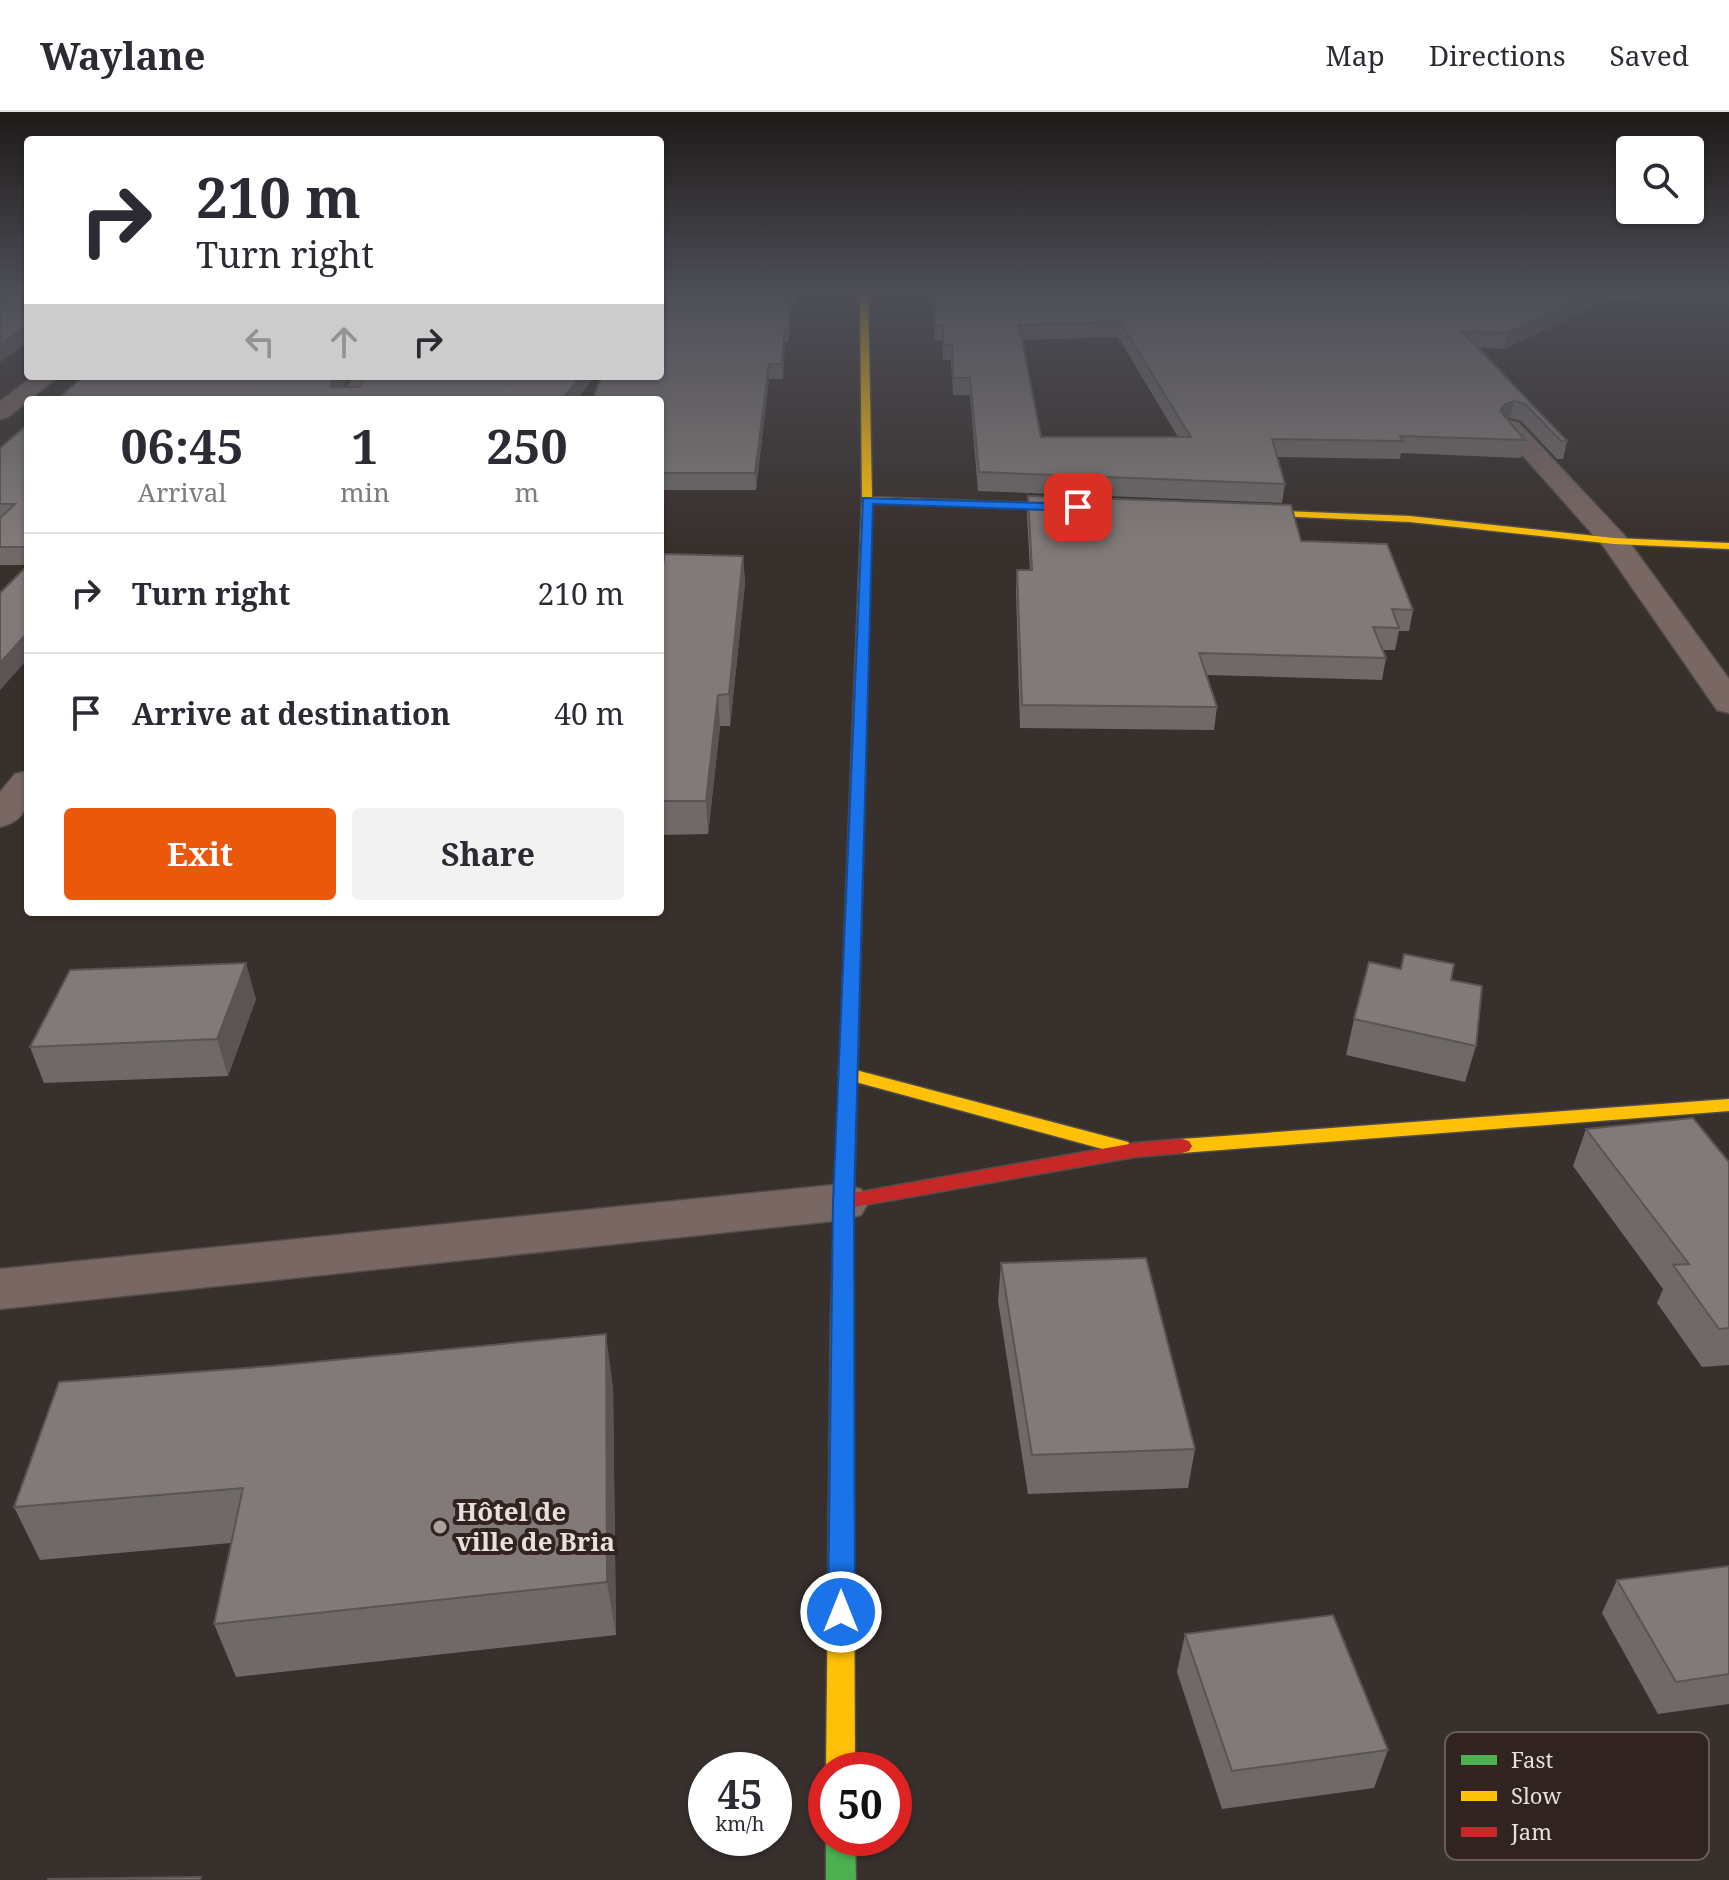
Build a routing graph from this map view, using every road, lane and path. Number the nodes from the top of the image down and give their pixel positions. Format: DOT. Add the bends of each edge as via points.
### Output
graph roads {
  1 [pos="865,377"];
  2 [pos="43,380"];
  3 [pos="364,380"];
  4 [pos="350,396"];
  5 [pos="0,412"];
  6 [pos="1511,428"];
  7 [pos="867,500"];
  8 [pos="1100,508"];
  9 [pos="1209,512"];
  10 [pos="1614,541"];
  11 [pos="1729,546"];
  12 [pos="1729,703"];
  13 [pos="24,787"];
  14 [pos="0,816"];
  15 [pos="848,1074"];
  16 [pos="1729,1105"];
  17 [pos="1135,1150"];
  18 [pos="843,1202"];
  19 [pos="0,1289"];
  20 [pos="840,1752"];
  21 [pos="840,1856"];
  22 [pos="841,1880"];
  1 -- 7 [label="main road"];
  2 -- 5 [label="street"];
  3 -- 4 [label="street"];
  6 -- 10 [label="street"];
  7 -- 8 [label="main road"];
  7 -- 15 [label="main road"];
  9 -- 10 [label="main road" via="1410,519"];
  10 -- 11 [label="main road"];
  10 -- 12 [label="street"];
  13 -- 14 [label="street"];
  15 -- 17 [label="main road"];
  15 -- 18 [label="main road"];
  16 -- 17 [label="main road"];
  17 -- 18 [label="main road"];
  18 -- 19 [label="street"];
  18 -- 20 [label="main road"];
  21 -- 22 [label="main road"];
}
